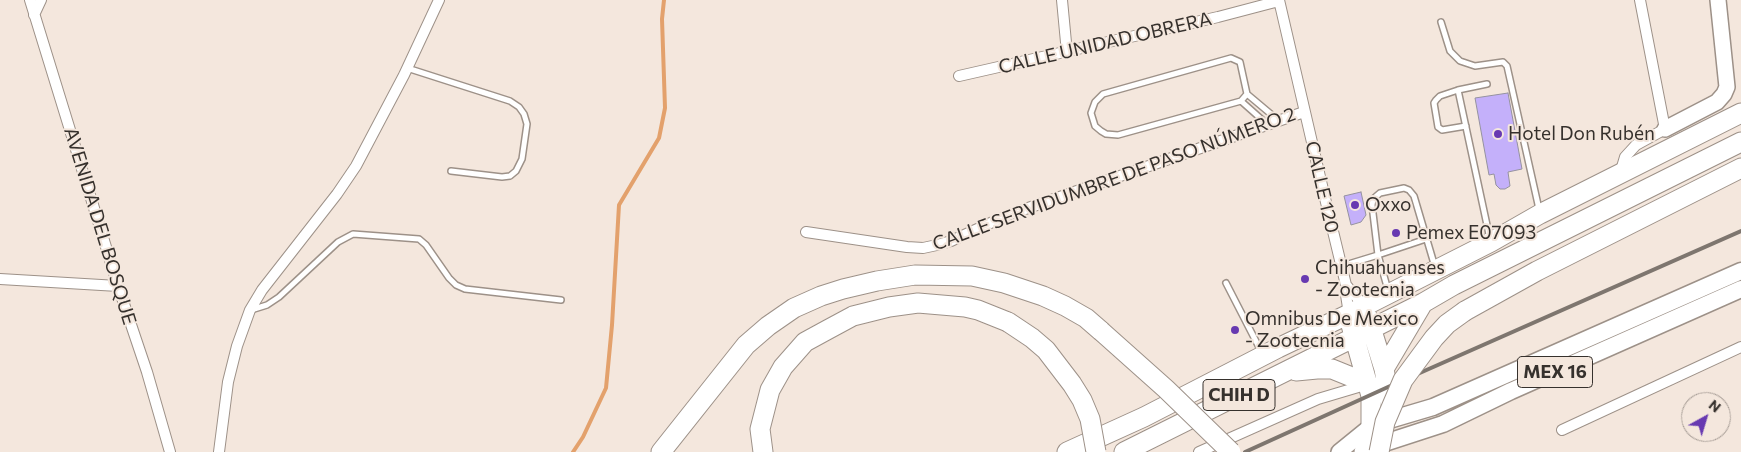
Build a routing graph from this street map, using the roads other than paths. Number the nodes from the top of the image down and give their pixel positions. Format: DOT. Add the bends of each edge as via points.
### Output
graph roads {
  1 [pos="30,0"];
  2 [pos="41,0"];
  3 [pos="439,0"];
  4 [pos="1062,0"];
  5 [pos="1279,0"];
  6 [pos="1640,0"];
  7 [pos="1718,0"];
  8 [pos="34,15"];
  9 [pos="1441,22"];
  10 [pos="1067,53"];
  11 [pos="407,68"];
  12 [pos="959,76"];
  13 [pos="1487,84"];
  14 [pos="1458,90"];
  15 [pos="1247,94"];
  16 [pos="1241,101"];
  17 [pos="1304,112"];
  18 [pos="1741,113"];
  19 [pos="1278,120"];
  20 [pos="1268,125"];
  21 [pos="1466,126"];
  22 [pos="1665,129"];
  23 [pos="1741,142"];
  24 [pos="1741,168"];
  25 [pos="451,171"];
  26 [pos="1620,174"];
  27 [pos="1540,214"];
  28 [pos="806,232"];
  29 [pos="1426,239"];
  30 [pos="1491,242"];
  31 [pos="1378,255"];
  32 [pos="1341,267"];
  33 [pos="1436,270"];
  34 [pos="1741,271"];
  35 [pos="0,279"];
  36 [pos="1412,281"];
  37 [pos="1226,283"];
  38 [pos="1346,285"];
  39 [pos="118,286"];
  40 [pos="1741,290"];
  41 [pos="1389,293"];
  42 [pos="561,300"];
  43 [pos="1423,303"];
  44 [pos="250,310"];
  45 [pos="1357,310"];
  46 [pos="1371,328"];
  47 [pos="1354,337"];
  48 [pos="1741,347"];
  49 [pos="1263,355"];
  50 [pos="1384,368"];
  51 [pos="1282,373"];
  52 [pos="1369,384"];
  53 [pos="1391,419"];
  54 [pos="1371,426"];
  55 [pos="1562,430"];
  56 [pos="1376,449"];
  57 [pos="1340,451"];
  58 [pos="170,452"];
  59 [pos="219,452"];
  60 [pos="661,452"];
  61 [pos="763,452"];
  62 [pos="1067,452"];
  63 [pos="1096,452"];
  64 [pos="1124,452"];
  65 [pos="1199,452"];
  66 [pos="1231,452"];
  1 -- 8 [label="street, AVENIDA DEL BOSQUE"];
  2 -- 8 [label="street"];
  3 -- 11 [label="street"];
  4 -- 10 [label="street"];
  5 -- 10 [label="street, CALLE UNIDAD OBRERA"];
  5 -- 17 [label="street, CALLE 120"];
  6 -- 22 [label="street"];
  7 -- 22 [label="street" via="1727,87 1717,102"];
  8 -- 39 [label="street, AVENIDA DEL BOSQUE"];
  9 -- 27 [label="lane" via="1450,51 1460,61 1475,66 1503,62 1507,66"];
  10 -- 12 [label="street, CALLE UNIDAD OBRERA"];
  11 -- 25 [label="lane" via="510,101 524,114 522,159 510,176"];
  11 -- 44 [label="street" via="356,166"];
  13 -- 14 [label="lane"];
  14 -- 21 [label="lane"];
  14 -- 21 [label="lane" via="1440,96 1434,103 1437,125 1442,130"];
  15 -- 16 [label="lane"];
  15 -- 16 [label="lane" via="1240,62 1231,58 1103,94 1091,113 1095,126 1101,131 1118,135"];
  15 -- 19 [label="lane"];
  16 -- 20 [label="lane"];
  17 -- 19 [label="street, CALLE SERVIDUMBRE DE PASO NÚMERO 2"];
  17 -- 32 [label="street, CALLE 120"];
  18 -- 26 [label="highway, CHIH D"];
  19 -- 20 [label="street, CALLE SERVIDUMBRE DE PASO NÚMERO 2"];
  20 -- 28 [label="street, CALLE SERVIDUMBRE DE PASO NÚMERO 2" via="1008,214 952,241 923,248"];
  21 -- 30 [label="lane"];
  22 -- 26 [label="street" via="1636,145 1624,157"];
  23 -- 43 [label="highway, CHIH D"];
  24 -- 56 [label="highway, bridge" via="1537,271 1447,324 1403,380"];
  26 -- 27 [label="highway, CHIH D"];
  27 -- 30 [label="highway, CHIH D"];
  29 -- 31 [label="lane"];
  29 -- 31 [label="lane" via="1411,192 1404,188 1380,193 1372,205"];
  29 -- 33 [label="lane"];
  30 -- 33 [label="highway, CHIH D"];
  31 -- 32 [label="lane"];
  31 -- 41 [label="lane"];
  32 -- 38 [label="street, CALLE 120"];
  33 -- 36 [label="highway, CHIH D"];
  34 -- 53 [label="main road, MEX 16" via="1433,407"];
  35 -- 39 [label="street"];
  36 -- 41 [label="highway, CHIH D"];
  36 -- 43 [label="highway"];
  37 -- 49 [label="lane"];
  38 -- 45 [label="street, CALLE 120"];
  38 -- 45 [label="street, CALLE 120" via="1346,296"];
  39 -- 58 [label="street, AVENIDA DEL BOSQUE"];
  40 -- 56 [label="main road, MEX 16" via="1443,424"];
  41 -- 45 [label="highway, CHIH D"];
  42 -- 44 [label="lane" via="465,289 456,285 419,239 353,234 338,242 279,297"];
  43 -- 46 [label="highway, CHIH D"];
  43 -- 50 [label="highway"];
  44 -- 59 [label="street" via="228,382"];
  45 -- 46 [label="highway"];
  45 -- 47 [label="highway"];
  45 -- 49 [label="highway, CHIH D"];
  46 -- 47 [label="highway, CHIH D"];
  46 -- 50 [label="highway"];
  47 -- 51 [label="highway, CHIH D"];
  47 -- 52 [label="highway"];
  48 -- 55 [label="street"];
  49 -- 62 [label="highway, CHIH D" via="1144,417"];
  50 -- 53 [label="highway"];
  51 -- 52 [label="highway" via="1332,369"];
  51 -- 64 [label="highway, CHIH D"];
  52 -- 54 [label="highway"];
  52 -- 65 [label="street" via="1318,399"];
  53 -- 54 [label="main road, MEX 16"];
  53 -- 56 [label="highway"];
  54 -- 56 [label="highway"];
  54 -- 57 [label="street"];
  56 -- 57 [label="street"];
  60 -- 66 [label="highway, bridge" via="730,363 768,326 794,308 821,296 877,280 915,275 972,276 1004,283 1065,306 1086,318"];
  61 -- 63 [label="highway, bridge" via="760,429 770,390 783,366 805,342 853,316 918,303 978,310 1008,322 1032,338 1046,350 1082,400 1090,419"];
}
